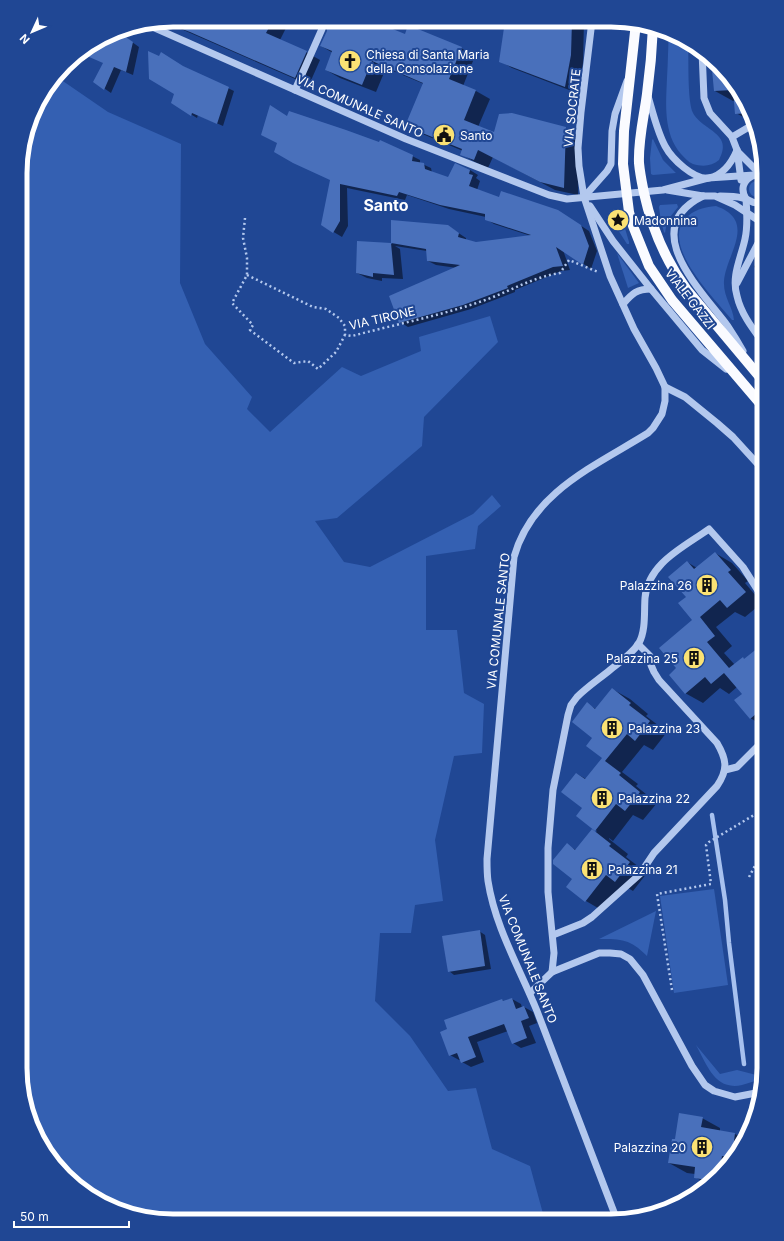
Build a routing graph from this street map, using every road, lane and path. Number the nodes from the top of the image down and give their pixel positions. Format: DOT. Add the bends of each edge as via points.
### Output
graph roads {
  1 [pos="322,27"];
  2 [pos="591,27"];
  3 [pos="155,28"];
  4 [pos="635,29"];
  5 [pos="652,33"];
  6 [pos="702,59"];
  7 [pos="632,65"];
  8 [pos="295,90"];
  9 [pos="647,92"];
  10 [pos="749,127"];
  11 [pos="732,137"];
  12 [pos="737,150"];
  13 [pos="757,172"];
  14 [pos="740,176"];
  15 [pos="757,176"];
  16 [pos="757,176"];
  17 [pos="708,178"];
  18 [pos="742,187"];
  19 [pos="663,190"];
  20 [pos="644,192"];
  21 [pos="627,194"];
  22 [pos="703,196"];
  23 [pos="715,196"];
  24 [pos="584,197"];
  25 [pos="746,199"];
  26 [pos="757,204"];
  27 [pos="746,212"];
  28 [pos="245,218"];
  29 [pos="757,219"];
  30 [pos="757,245"];
  31 [pos="247,275"];
  32 [pos="610,276"];
  33 [pos="735,286"];
  34 [pos="651,289"];
  35 [pos="623,304"];
  36 [pos="757,334"];
  37 [pos="345,335"];
  38 [pos="757,372"];
  39 [pos="757,374"];
  40 [pos="736,376"];
  41 [pos="664,387"];
  42 [pos="757,400"];
  43 [pos="757,463"];
  44 [pos="757,588"];
  45 [pos="638,644"];
  46 [pos="757,747"];
  47 [pos="725,770"];
  48 [pos="757,813"];
  49 [pos="757,862"];
  50 [pos="749,877"];
  51 [pos="553,935"];
  52 [pos="552,972"];
  53 [pos="672,990"];
  54 [pos="530,993"];
  55 [pos="755,1093"];
  56 [pos="615,1214"];
  1 -- 8 [label="street"];
  2 -- 24 [label="street, VIA SOCRATE" via="578,148 578,166"];
  3 -- 8 [label="street, VIA COMUNALE SANTO"];
  4 -- 7 [label="main road, VIALE GAZZI"];
  5 -- 9 [label="main road, VIALE GAZZI"];
  6 -- 11 [label="street" via="704,98 707,107"];
  7 -- 21 [label="main road, VIALE GAZZI" via="624,131 623,157"];
  7 -- 24 [label="street" via="615,114 611,164"];
  8 -- 24 [label="street, VIA COMUNALE SANTO" via="406,139 549,195 567,199"];
  9 -- 17 [label="street" via="666,147 681,166"];
  9 -- 20 [label="main road, VIALE GAZZI" via="639,162"];
  10 -- 11 [label="street"];
  11 -- 12 [label="street"];
  12 -- 13 [label="street"];
  12 -- 14 [label="street"];
  12 -- 17 [label="street" via="726,168"];
  14 -- 15 [label="street"];
  14 -- 17 [label="street"];
  14 -- 18 [label="street"];
  16 -- 18 [label="street" via="748,177"];
  17 -- 19 [label="street"];
  18 -- 25 [label="street"];
  19 -- 20 [label="street"];
  19 -- 22 [label="street"];
  20 -- 21 [label="street"];
  20 -- 39 [label="main road, VIALE GAZZI" via="658,240 676,276"];
  21 -- 24 [label="street"];
  21 -- 40 [label="main road, VIALE GAZZI" via="629,212 649,266 672,300"];
  22 -- 23 [label="street"];
  22 -- 38 [label="street" via="692,201 677,218 674,234 676,250 703,295"];
  23 -- 25 [label="street"];
  23 -- 27 [label="street"];
  24 -- 32 [label="street, VIA COMUNALE SANTO"];
  24 -- 34 [label="street" via="613,241"];
  25 -- 26 [label="street"];
  25 -- 27 [label="street"];
  27 -- 29 [label="street"];
  27 -- 33 [label="street" via="746,237 736,271"];
  28 -- 31 [label="path, VIA TIRONE" via="243,238"];
  30 -- 33 [label="street"];
  31 -- 37 [label="path" via="313,306 326,309 345,326"];
  31 -- 37 [label="path, VIA TIRONE" via="232,303 253,325 250,330 294,363 308,361 318,369 336,352"];
  32 -- 35 [label="street, VIA COMUNALE SANTO"];
  32 -- 37 [label="path, VIA TIRONE" via="569,260 560,273 547,275 489,299 352,336"];
  33 -- 36 [label="street" via="742,311"];
  34 -- 35 [label="street" via="632,293"];
  34 -- 40 [label="street" via="702,350"];
  35 -- 41 [label="street, VIA COMUNALE SANTO"];
  40 -- 42 [label="main road, VIALE GAZZI"];
  41 -- 43 [label="street" via="685,397 717,423"];
  41 -- 54 [label="street, VIA COMUNALE SANTO" via="665,401 662,414 654,428 554,493 532,518 517,544 514,557 487,859 492,898 521,977"];
  44 -- 45 [label="street" via="744,567 709,529 655,570 646,595 642,634"];
  45 -- 47 [label="street" via="650,656 651,665 659,680 717,743 725,761"];
  45 -- 51 [label="street" via="622,661 577,697 568,715 553,790 549,827 548,892"];
  46 -- 47 [label="street" via="737,767"];
  47 -- 51 [label="street" via="717,786 654,853 640,874 592,917"];
  48 -- 53 [label="path" via="706,845 711,884 657,894"];
  49 -- 50 [label="path"];
  51 -- 52 [label="street"];
  52 -- 54 [label="street"];
  52 -- 55 [label="street" via="600,953 621,954 630,959 643,975 705,1085 714,1091 735,1097"];
  54 -- 56 [label="street, VIA COMUNALE SANTO"];
}
